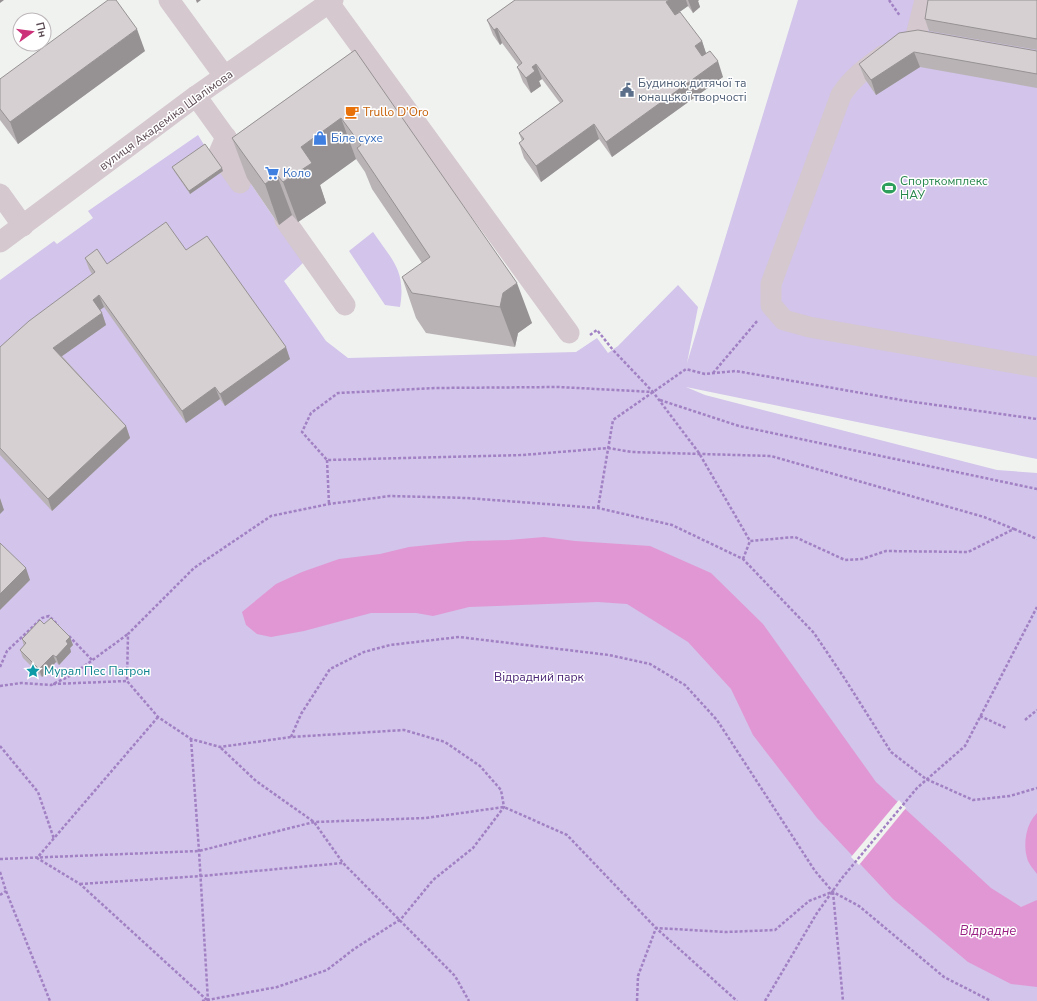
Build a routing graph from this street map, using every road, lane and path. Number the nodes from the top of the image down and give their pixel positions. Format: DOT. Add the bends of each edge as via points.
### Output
graph roads {
  1 [pos="169,0"];
  2 [pos="925,0"];
  3 [pos="327,1"];
  4 [pos="220,70"];
  5 [pos="196,96"];
  6 [pos="246,179"];
  7 [pos="0,194"];
  8 [pos="285,220"];
  9 [pos="21,223"];
  10 [pos="0,234"];
  11 [pos="0,242"];
  12 [pos="345,305"];
  13 [pos="770,305"];
  14 [pos="597,330"];
  15 [pos="569,333"];
  16 [pos="1037,367"];
  17 [pos="713,373"];
  18 [pos="653,392"];
  19 [pos="660,400"];
  20 [pos="1037,420"];
  21 [pos="608,448"];
  22 [pos="700,453"];
  23 [pos="327,460"];
  24 [pos="1037,489"];
  25 [pos="329,504"];
  26 [pos="598,508"];
  27 [pos="1014,529"];
  28 [pos="1037,539"];
  29 [pos="750,541"];
  30 [pos="743,558"];
  31 [pos="1037,607"];
  32 [pos="60,627"];
  33 [pos="65,633"];
  34 [pos="128,634"];
  35 [pos="92,660"];
  36 [pos="0,667"];
  37 [pos="127,680"];
  38 [pos="51,684"];
  39 [pos="0,686"];
  40 [pos="1037,710"];
  41 [pos="980,716"];
  42 [pos="158,717"];
  43 [pos="1025,720"];
  44 [pos="1006,728"];
  45 [pos="291,737"];
  46 [pos="191,739"];
  47 [pos="0,746"];
  48 [pos="220,747"];
  49 [pos="926,779"];
  50 [pos="1037,788"];
  51 [pos="504,807"];
  52 [pos="314,822"];
  53 [pos="54,840"];
  54 [pos="200,851"];
  55 [pos="37,858"];
  56 [pos="0,859"];
  57 [pos="343,863"];
  58 [pos="0,872"];
  59 [pos="201,876"];
  60 [pos="80,884"];
  61 [pos="6,891"];
  62 [pos="833,892"];
  63 [pos="0,895"];
  64 [pos="401,919"];
  65 [pos="656,928"];
  66 [pos="50,1001"];
  67 [pos="202,1001"];
  68 [pos="208,1001"];
  69 [pos="469,1001"];
  70 [pos="637,1001"];
  71 [pos="737,1001"];
  72 [pos="765,1001"];
  73 [pos="843,1001"];
  74 [pos="991,1001"];
  1 -- 4 [label="street"];
  2 -- 13 [label="street" via="924,41 901,43 859,73 841,95 771,284"];
  3 -- 4 [label="street, вулиця Академіка Шалімова"];
  3 -- 5 [label="street, вулиця Академіка Шалімова"];
  3 -- 15 [label="street"];
  4 -- 9 [label="street, вулиця Академіка Шалімова"];
  5 -- 6 [label="street" via="226,137"];
  5 -- 9 [label="street, вулиця Академіка Шалімова"];
  7 -- 9 [label="street"];
  8 -- 12 [label="street"];
  9 -- 10 [label="street, вулиця Академіка Шалімова"];
  9 -- 11 [label="street, вулиця Академіка Шалімова"];
  13 -- 16 [label="street" via="784,320 809,327"];
  13 -- 17 [label="path"];
  14 -- 18 [label="path"];
  17 -- 18 [label="path" via="705,374 686,369"];
  17 -- 20 [label="path" via="736,371 907,401"];
  18 -- 19 [label="path"];
  18 -- 21 [label="path" via="613,420"];
  18 -- 23 [label="path" via="558,387 436,388 338,393 311,413 302,432"];
  19 -- 22 [label="path"];
  19 -- 24 [label="path" via="739,426"];
  21 -- 22 [label="path" via="632,452"];
  21 -- 23 [label="path" via="523,456"];
  21 -- 26 [label="path"];
  22 -- 27 [label="path" via="771,456 984,517"];
  22 -- 29 [label="path"];
  23 -- 25 [label="path"];
  25 -- 26 [label="path" via="390,496 467,498"];
  25 -- 34 [label="path" via="271,516 194,568"];
  26 -- 30 [label="path" via="672,525"];
  27 -- 28 [label="path"];
  27 -- 29 [label="path" via="968,552 886,551 862,560 845,560 795,538"];
  29 -- 30 [label="path"];
  30 -- 49 [label="path" via="814,633 891,752"];
  31 -- 41 [label="path"];
  32 -- 36 [label="path" via="49,616 42,618 7,651"];
  33 -- 35 [label="path"];
  34 -- 35 [label="path"];
  34 -- 37 [label="path"];
  35 -- 38 [label="path" via="72,676"];
  37 -- 38 [label="path"];
  37 -- 42 [label="path"];
  38 -- 39 [label="path" via="21,683"];
  40 -- 43 [label="path"];
  41 -- 44 [label="path"];
  41 -- 49 [label="path" via="965,746"];
  42 -- 46 [label="path"];
  42 -- 53 [label="path"];
  45 -- 48 [label="path"];
  45 -- 51 [label="path" via="404,730 445,742 480,766 501,790"];
  45 -- 62 [label="path" via="301,714 330,670 364,652 390,645 459,637 608,655 650,664 685,685 717,720 815,871"];
  46 -- 48 [label="path"];
  46 -- 54 [label="path"];
  47 -- 53 [label="path" via="38,792"];
  48 -- 52 [label="path" via="256,780"];
  49 -- 50 [label="path" via="973,800 1010,796"];
  49 -- 62 [label="path"];
  51 -- 52 [label="path" via="426,818"];
  51 -- 64 [label="path" via="473,848 433,880"];
  51 -- 65 [label="path" via="567,835"];
  52 -- 54 [label="path"];
  52 -- 57 [label="path"];
  53 -- 55 [label="path"];
  54 -- 55 [label="path"];
  54 -- 59 [label="path"];
  55 -- 56 [label="path"];
  55 -- 60 [label="path"];
  57 -- 59 [label="path"];
  57 -- 64 [label="path"];
  58 -- 61 [label="path"];
  59 -- 60 [label="path"];
  59 -- 68 [label="path"];
  60 -- 68 [label="path"];
  61 -- 63 [label="path"];
  61 -- 66 [label="path"];
  62 -- 65 [label="path" via="809,901 774,930 726,932"];
  62 -- 72 [label="path" via="817,913"];
  62 -- 73 [label="path"];
  62 -- 74 [label="path" via="859,906 944,977"];
  64 -- 68 [label="path" via="327,970 277,987"];
  64 -- 69 [label="path" via="455,976"];
  65 -- 70 [label="path" via="638,976"];
  65 -- 71 [label="path"];
  67 -- 68 [label="path"];
}
